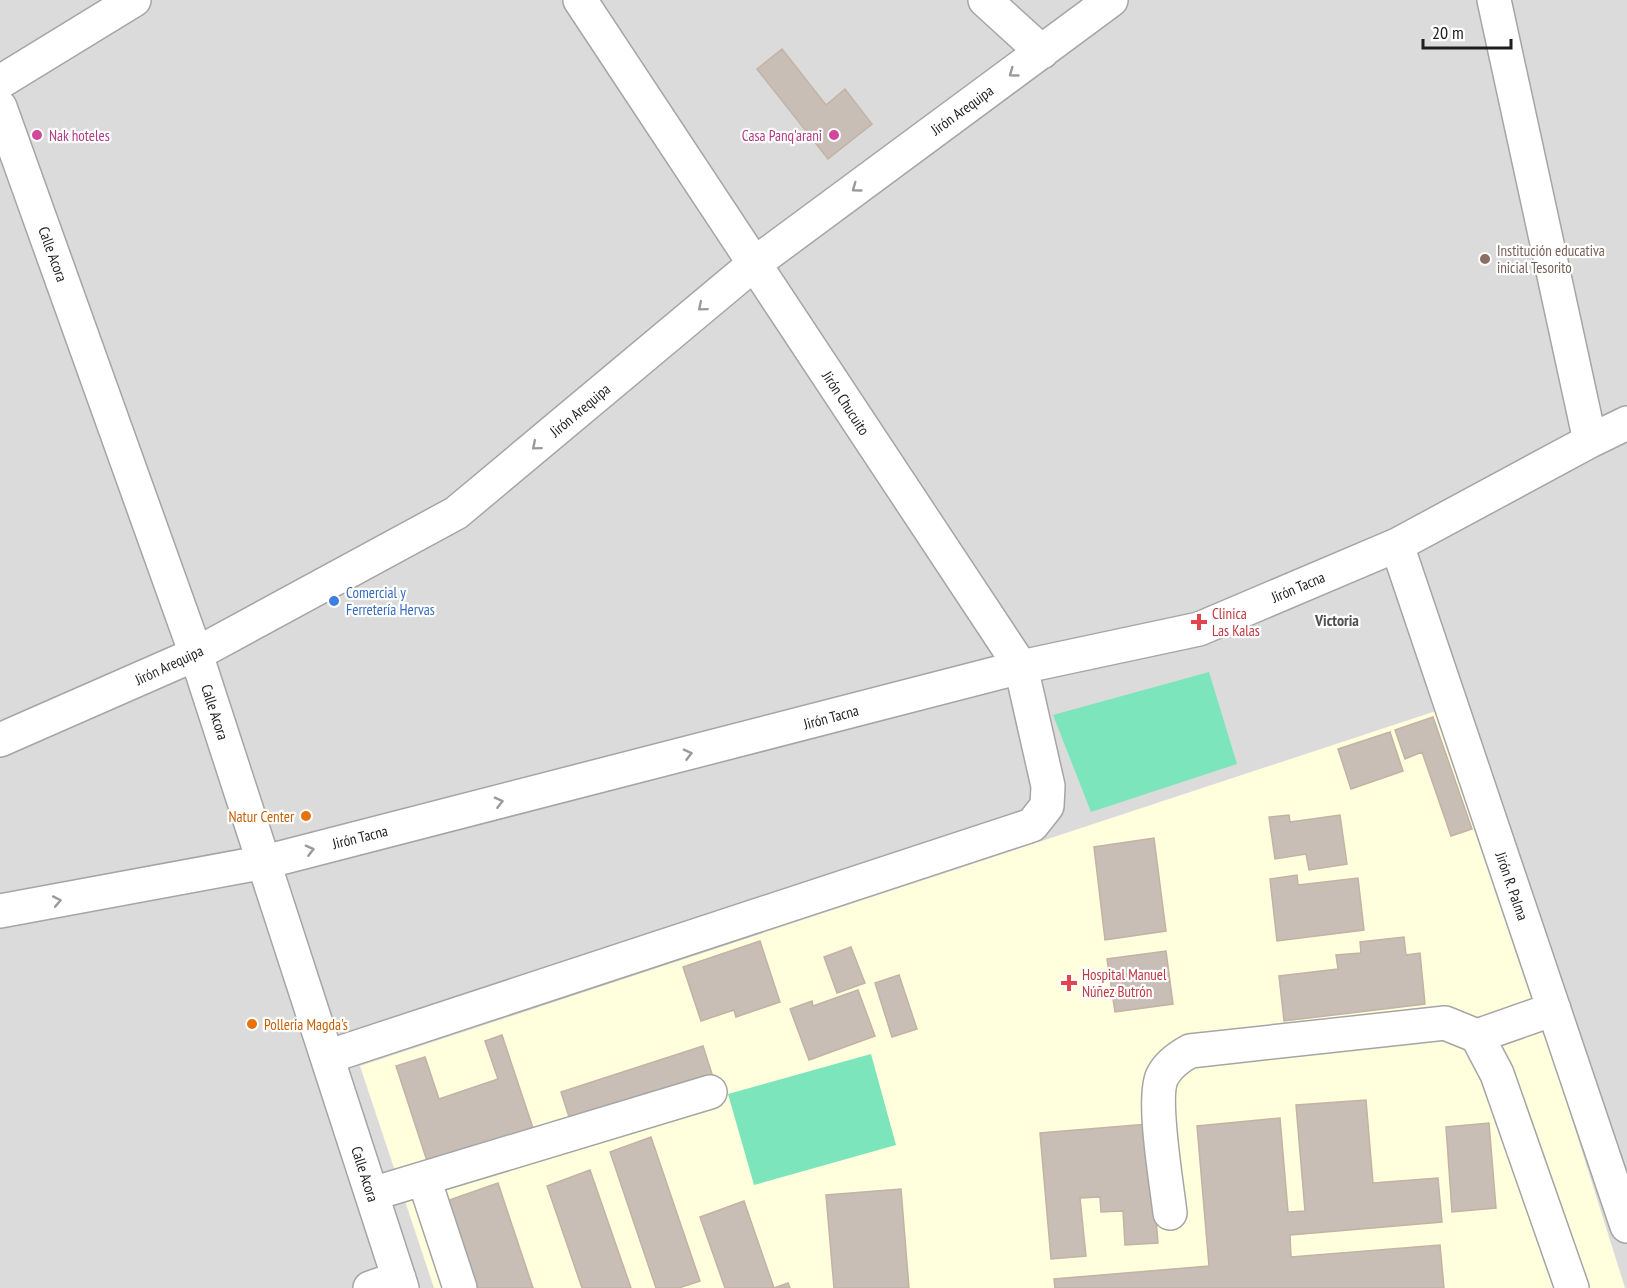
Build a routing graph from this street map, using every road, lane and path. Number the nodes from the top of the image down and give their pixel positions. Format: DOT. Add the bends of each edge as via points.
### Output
graph roads {
  1 [pos="134,0"];
  2 [pos="580,0"];
  3 [pos="985,0"];
  4 [pos="1111,0"];
  5 [pos="1494,0"];
  6 [pos="1042,52"];
  7 [pos="0,82"];
  8 [pos="0,107"];
  9 [pos="754,264"];
  10 [pos="1627,423"];
  11 [pos="1590,441"];
  12 [pos="1397,545"];
  13 [pos="196,654"];
  14 [pos="1021,667"];
  15 [pos="0,740"];
  16 [pos="265,862"];
  17 [pos="0,911"];
  18 [pos="1554,1009"];
  19 [pos="1477,1036"];
  20 [pos="327,1057"];
  21 [pos="710,1092"];
  22 [pos="424,1179"];
  23 [pos="372,1194"];
  24 [pos="1170,1213"];
  25 [pos="1627,1226"];
  26 [pos="390,1285"];
  27 [pos="460,1288"];
  28 [pos="1572,1288"];
  1 -- 7 [label="street"];
  2 -- 9 [label="street, Jirón Chucuito"];
  3 -- 6 [label="street"];
  4 -- 6 [label="street, Jirón Arequipa"];
  5 -- 11 [label="street"];
  6 -- 9 [label="street, Jirón Arequipa, one-way"];
  8 -- 13 [label="street, Calle Acora"];
  9 -- 13 [label="street, Jirón Arequipa, one-way" via="456,513"];
  9 -- 14 [label="street, Jirón Chucuito"];
  10 -- 11 [label="street, Jirón Tacna"];
  11 -- 12 [label="street, Jirón Tacna"];
  12 -- 14 [label="street, Jirón Tacna" via="1199,629"];
  12 -- 18 [label="street, Jirón R. Palma"];
  13 -- 15 [label="street, Jirón Arequipa"];
  13 -- 16 [label="street, Calle Acora"];
  16 -- 14 [label="street, Jirón Tacna, one-way"];
  14 -- 20 [label="street, Jirón Chucuito" via="1048,786 1047,806 1032,825"];
  17 -- 16 [label="street, Jirón Tacna, one-way"];
  16 -- 20 [label="street, Calle Acora"];
  18 -- 19 [label="street"];
  18 -- 25 [label="street, Jirón R. Palma"];
  19 -- 24 [label="street" via="1445,1023 1190,1051 1178,1057 1162,1077 1158,1099"];
  19 -- 28 [label="street" via="1497,1074"];
  20 -- 23 [label="street, Calle Acora"];
  21 -- 22 [label="street"];
  22 -- 23 [label="street"];
  22 -- 27 [label="street"];
  23 -- 26 [label="street, Calle Acora"];
}
